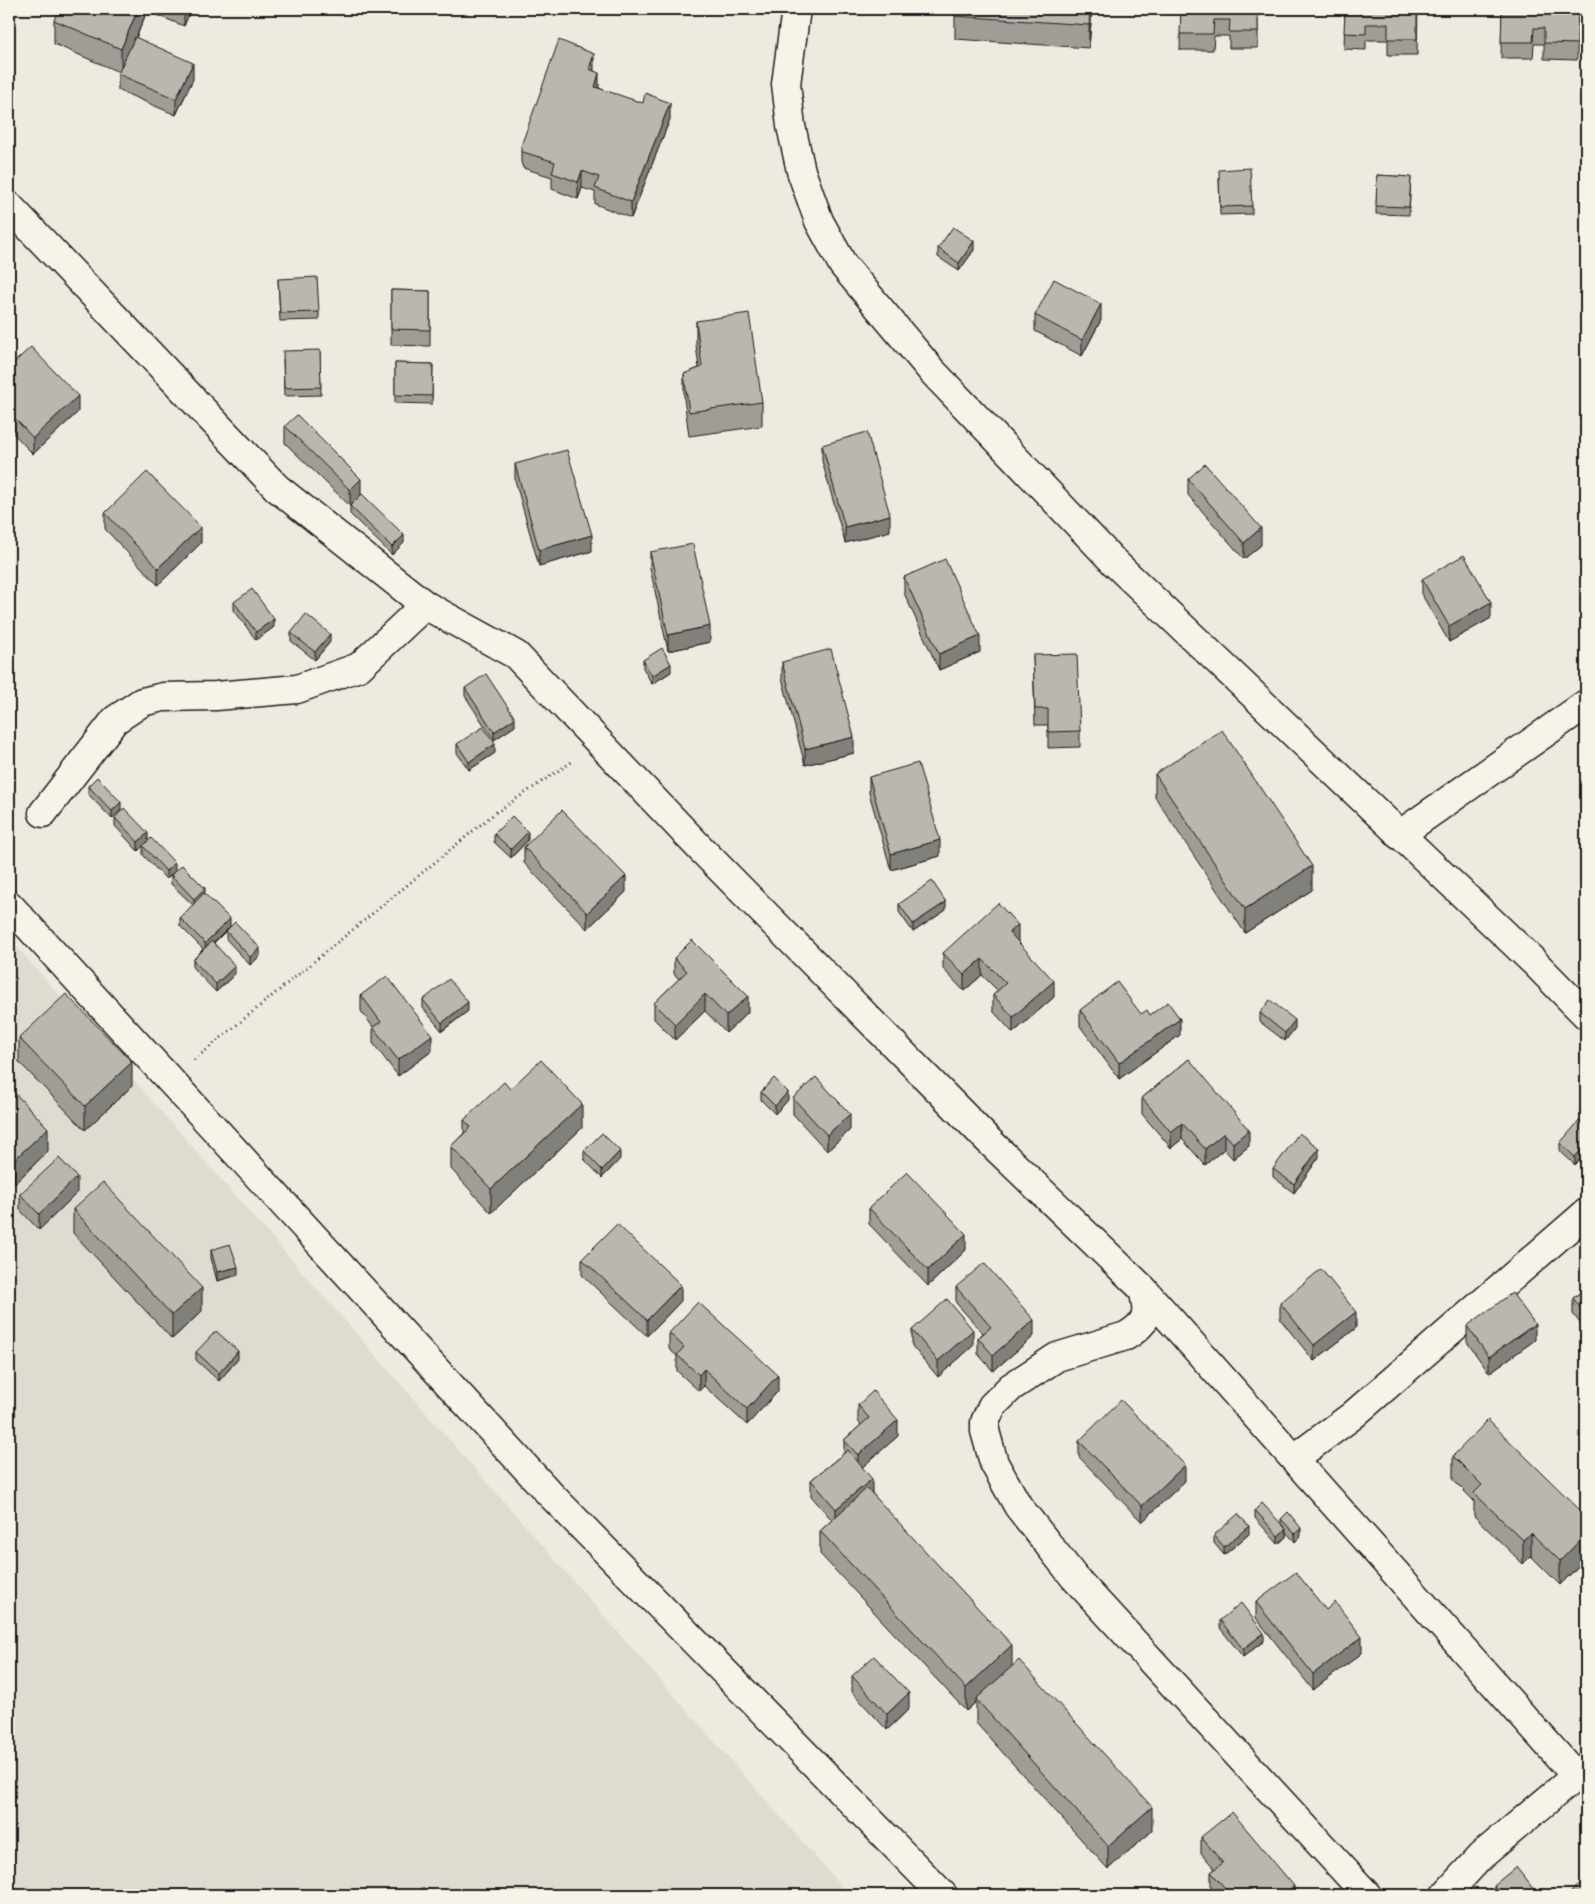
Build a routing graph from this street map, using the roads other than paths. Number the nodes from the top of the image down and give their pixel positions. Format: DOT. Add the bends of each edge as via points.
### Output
graph roads {
  1 [pos="796,9"];
  2 [pos="9,206"];
  3 [pos="425,605"];
  4 [pos="1586,704"];
  5 [pos="43,813"];
  6 [pos="1399,835"];
  7 [pos="9,905"];
  8 [pos="1586,1015"];
  9 [pos="1586,1213"];
  10 [pos="1143,1289"];
  11 [pos="1295,1458"];
  12 [pos="1581,1771"];
  13 [pos="942,1895"];
  14 [pos="1367,1895"];
  15 [pos="1445,1895"];
  1 -- 6 [label="street" via="786,84 791,126 801,171 819,221 844,265 931,370 1115,562"];
  2 -- 3 [label="street" via="278,488"];
  3 -- 5 [label="street" via="358,667 297,689 163,697 142,702 116,720"];
  3 -- 10 [label="street" via="516,655 988,1140"];
  4 -- 6 [label="street"];
  6 -- 8 [label="street"];
  7 -- 13 [label="street" via="550,1494"];
  9 -- 11 [label="street" via="1352,1416"];
  10 -- 11 [label="street" via="1242,1403"];
  10 -- 14 [label="street" via="1148,1311 1142,1324 1134,1331 1057,1356 1011,1387 992,1406 985,1431 994,1463 1018,1506 1074,1577"];
  11 -- 12 [label="street" via="1459,1646"];
  12 -- 15 [label="street" via="1482,1856"];
}
